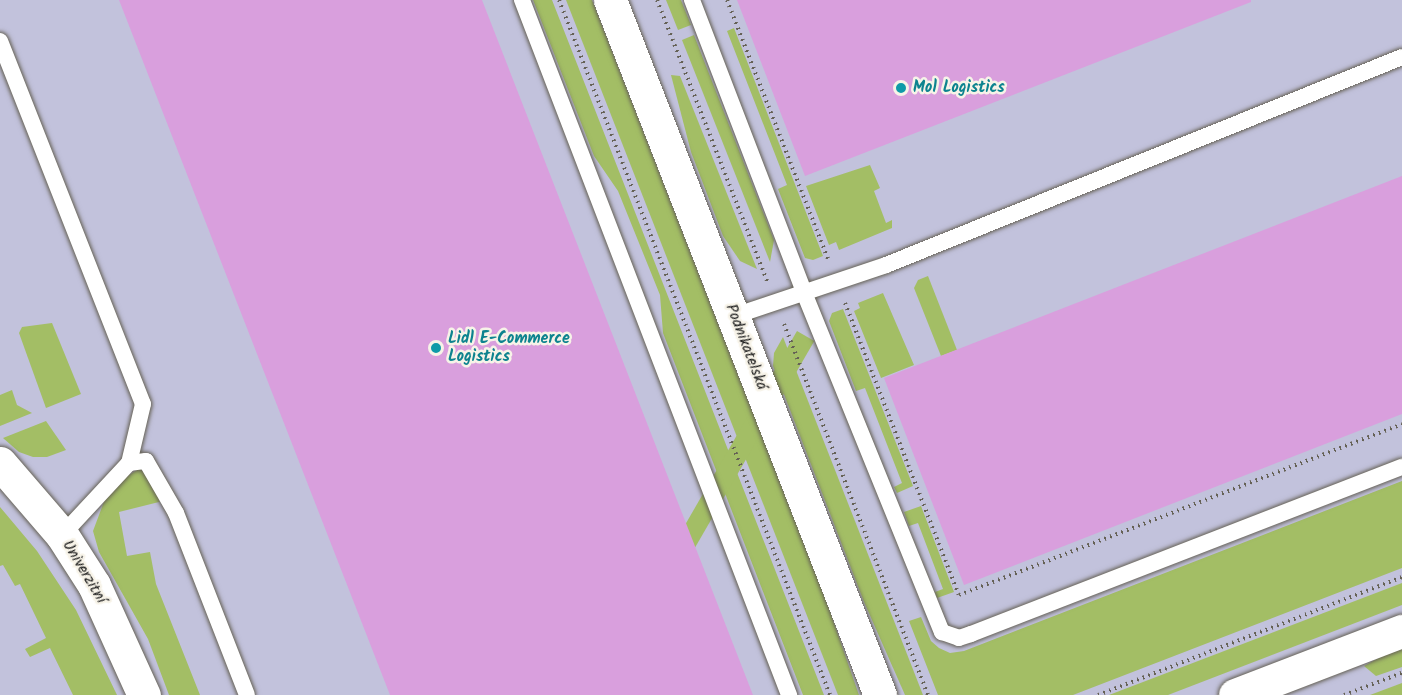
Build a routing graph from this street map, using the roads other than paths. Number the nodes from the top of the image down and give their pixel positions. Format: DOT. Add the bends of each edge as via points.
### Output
graph roads {
  1 [pos="522,0"];
  2 [pos="610,0"];
  3 [pos="692,0"];
  4 [pos="0,41"];
  5 [pos="1402,57"];
  6 [pos="805,295"];
  7 [pos="734,316"];
  8 [pos="0,463"];
  9 [pos="129,463"];
  10 [pos="1402,467"];
  11 [pos="62,535"];
  12 [pos="1402,631"];
  13 [pos="144,695"];
  14 [pos="247,695"];
  15 [pos="789,695"];
  16 [pos="880,695"];
  17 [pos="1235,695"];
  1 -- 15 [label="lane"];
  2 -- 7 [label="street, Podnikatelská"];
  3 -- 6 [label="lane"];
  4 -- 9 [label="lane" via="142,404"];
  5 -- 6 [label="lane"];
  6 -- 7 [label="lane" via="774,300"];
  6 -- 10 [label="lane" via="933,618 942,632 959,638"];
  7 -- 16 [label="street, Podnikatelská"];
  8 -- 11 [label="street, Univerzitní"];
  9 -- 11 [label="lane"];
  9 -- 14 [label="lane" via="146,461 176,513"];
  11 -- 13 [label="street, Univerzitní" via="94,585"];
  12 -- 17 [label="street"];
}
